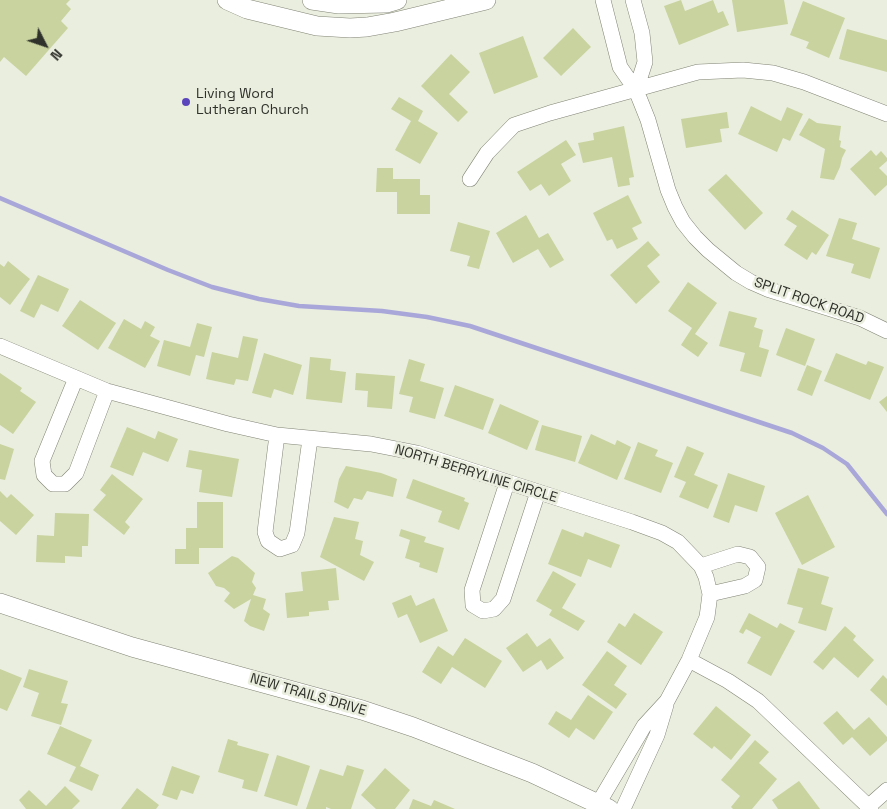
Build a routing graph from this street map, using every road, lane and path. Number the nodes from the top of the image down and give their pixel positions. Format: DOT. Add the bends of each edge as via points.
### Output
graph roads {
  1 [pos="227,0"];
  2 [pos="312,0"];
  3 [pos="397,0"];
  4 [pos="486,0"];
  5 [pos="603,0"];
  6 [pos="633,0"];
  7 [pos="636,90"];
  8 [pos="887,114"];
  9 [pos="470,179"];
  10 [pos="887,331"];
  11 [pos="0,346"];
  12 [pos="76,378"];
  13 [pos="107,391"];
  14 [pos="276,435"];
  15 [pos="310,439"];
  16 [pos="507,483"];
  17 [pos="538,492"];
  18 [pos="701,566"];
  19 [pos="710,594"];
  20 [pos="0,603"];
  21 [pos="689,660"];
  22 [pos="667,701"];
  23 [pos="887,790"];
  24 [pos="600,807"];
  25 [pos="870,808"];
  26 [pos="623,809"];
  1 -- 4 [label="street" via="247,9 316,26 350,28 395,22"];
  2 -- 3 [label="street" via="339,4"];
  5 -- 7 [label="street, SPLIT ROCK ROAD" via="620,67"];
  6 -- 7 [label="street" via="642,32 645,62"];
  7 -- 8 [label="street" via="698,72 773,73"];
  7 -- 9 [label="street" via="550,112 514,126 499,138"];
  7 -- 10 [label="street, SPLIT ROCK ROAD" via="675,207 683,222 708,250 751,282 860,318"];
  11 -- 12 [label="street, NORTH BERRYLINE CIRCLE"];
  12 -- 13 [label="street, NORTH BERRYLINE CIRCLE"];
  12 -- 13 [label="street" via="42,461 44,475 53,484 65,484 76,472"];
  13 -- 14 [label="street, NORTH BERRYLINE CIRCLE"];
  14 -- 15 [label="street, NORTH BERRYLINE CIRCLE"];
  14 -- 15 [label="street" via="265,532 268,541 280,549 292,545 297,533"];
  15 -- 16 [label="street, NORTH BERRYLINE CIRCLE" via="371,444 417,454"];
  16 -- 17 [label="street, NORTH BERRYLINE CIRCLE"];
  16 -- 17 [label="street" via="472,590 473,604 483,611 494,609 503,599"];
  17 -- 18 [label="street, NORTH BERRYLINE CIRCLE" via="662,532 678,542"];
  18 -- 19 [label="street, NORTH BERRYLINE CIRCLE"];
  18 -- 19 [label="street" via="738,554 750,557 758,568 755,580 745,586"];
  19 -- 21 [label="street, NORTH BERRYLINE CIRCLE" via="707,617"];
  20 -- 24 [label="street, NEW TRAILS DRIVE" via="132,647 388,718 532,773"];
  21 -- 22 [label="street, NORTH BERRYLINE CIRCLE"];
  21 -- 25 [label="street" via="758,701"];
  22 -- 24 [label="street, NORTH BERRYLINE CIRCLE" via="644,726"];
  22 -- 26 [label="street, NORTH BERRYLINE CIRCLE" via="657,735"];
  23 -- 25 [label="street"];
}
